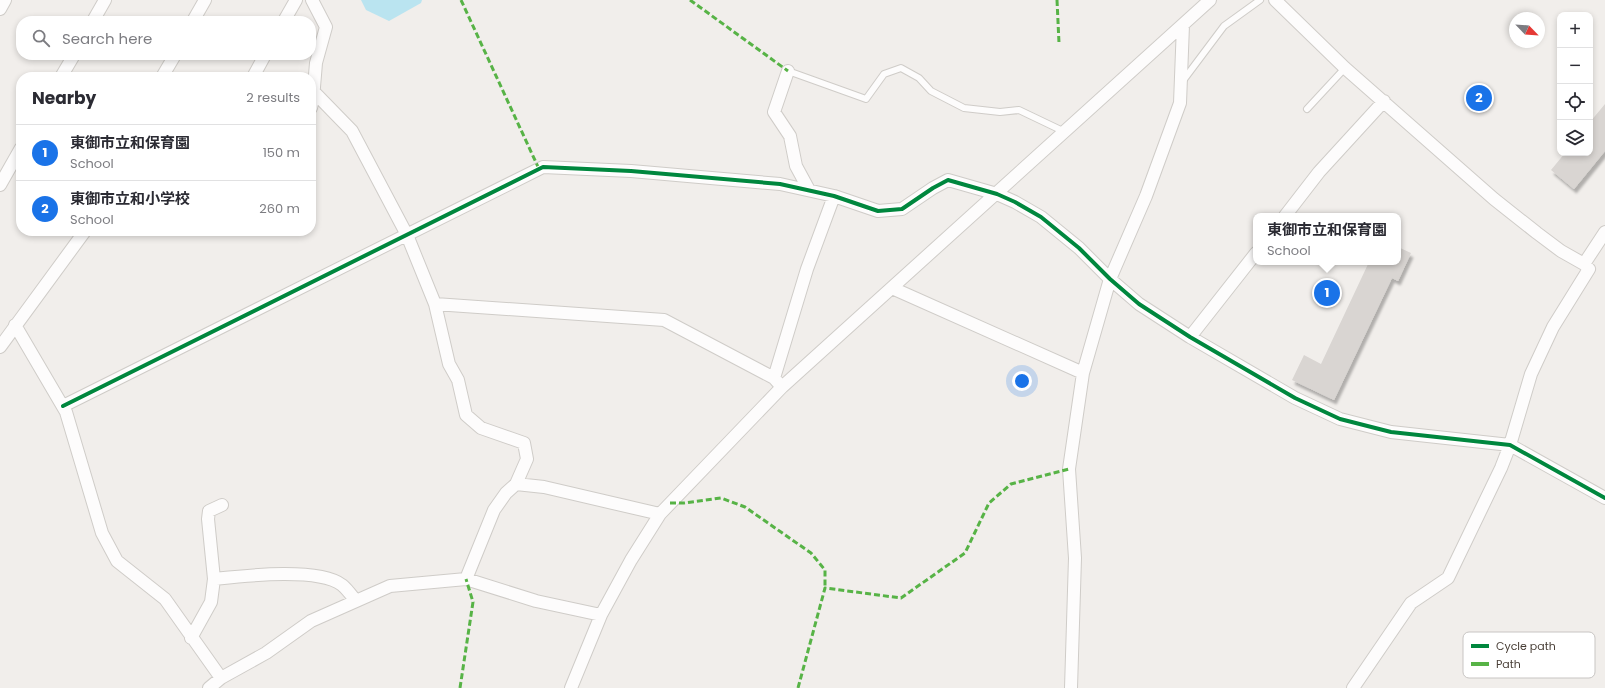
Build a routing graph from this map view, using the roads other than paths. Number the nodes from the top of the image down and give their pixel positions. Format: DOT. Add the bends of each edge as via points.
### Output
graph roads {
  1 [pos="5,0"];
  2 [pos="105,0"];
  3 [pos="205,0"];
  4 [pos="296,0"];
  5 [pos="312,0"];
  6 [pos="1210,0"];
  7 [pos="1260,0"];
  8 [pos="1275,0"];
  9 [pos="0,9"];
  10 [pos="96,16"];
  11 [pos="197,16"];
  12 [pos="287,16"];
  13 [pos="1183,25"];
  14 [pos="71,60"];
  15 [pos="172,60"];
  16 [pos="262,60"];
  17 [pos="1345,68"];
  18 [pos="788,71"];
  19 [pos="64,72"];
  20 [pos="165,72"];
  21 [pos="256,72"];
  22 [pos="315,72"];
  23 [pos="1181,84"];
  24 [pos="316,94"];
  25 [pos="1384,101"];
  26 [pos="1307,109"];
  27 [pos="1065,132"];
  28 [pos="16,157"];
  29 [pos="0,185"];
  30 [pos="809,190"];
  31 [pos="997,194"];
  32 [pos="834,196"];
  33 [pos="1287,213"];
  34 [pos="407,235"];
  35 [pos="1604,235"];
  36 [pos="81,236"];
  37 [pos="1253,257"];
  38 [pos="1584,264"];
  39 [pos="1110,279"];
  40 [pos="892,288"];
  41 [pos="435,304"];
  42 [pos="15,325"];
  43 [pos="1190,337"];
  44 [pos="0,347"];
  45 [pos="1083,373"];
  46 [pos="778,383"];
  47 [pos="62,406"];
  48 [pos="1510,445"];
  49 [pos="516,484"];
  50 [pos="1605,498"];
  51 [pos="222,505"];
  52 [pos="660,514"];
  53 [pos="214,579"];
  54 [pos="466,579"];
  55 [pos="356,601"];
  56 [pos="601,615"];
  57 [pos="191,638"];
  58 [pos="221,678"];
  59 [pos="209,688"];
  60 [pos="571,688"];
  61 [pos="1071,688"];
  62 [pos="1353,688"];
  1 -- 9 [label="street"];
  2 -- 10 [label="street"];
  3 -- 11 [label="street"];
  4 -- 12 [label="street"];
  5 -- 22 [label="street" via="326,27"];
  6 -- 13 [label="street"];
  7 -- 23 [label="lane" via="1224,26"];
  8 -- 17 [label="street"];
  13 -- 23 [label="street"];
  13 -- 27 [label="street"];
  14 -- 19 [label="street"];
  15 -- 20 [label="street"];
  16 -- 21 [label="street"];
  17 -- 25 [label="street"];
  17 -- 26 [label="lane"];
  18 -- 27 [label="lane" via="866,99 884,74 901,68 919,78 931,91 964,108 1000,112 1019,110"];
  18 -- 30 [label="street" via="774,112 790,136 796,166"];
  23 -- 39 [label="street" via="1180,103 1146,196"];
  24 -- 34 [label="street" via="352,131"];
  25 -- 33 [label="street" via="1319,172"];
  25 -- 38 [label="street" via="1500,204 1561,251"];
  27 -- 31 [label="street"];
  28 -- 29 [label="street"];
  30 -- 32 [label="street"];
  30 -- 34 [label="street" via="780,184 631,171 543,167"];
  31 -- 32 [label="street" via="948,180 902,209 878,211"];
  31 -- 39 [label="street" via="1041,217 1079,248"];
  31 -- 40 [label="street"];
  32 -- 46 [label="street" via="807,269"];
  34 -- 41 [label="street"];
  34 -- 47 [label="street"];
  35 -- 38 [label="street"];
  36 -- 42 [label="street"];
  37 -- 43 [label="street"];
  38 -- 48 [label="street" via="1589,269 1553,327 1531,374"];
  39 -- 43 [label="street" via="1139,304"];
  39 -- 45 [label="street"];
  40 -- 45 [label="street"];
  40 -- 46 [label="street"];
  41 -- 46 [label="street" via="664,320"];
  41 -- 49 [label="street" via="449,364 458,380 466,415 481,428 524,443 527,459"];
  42 -- 44 [label="street"];
  42 -- 47 [label="street"];
  43 -- 48 [label="street" via="1295,398 1340,419 1390,432"];
  45 -- 61 [label="street" via="1069,469 1074,558"];
  46 -- 52 [label="street"];
  47 -- 57 [label="street" via="66,412 102,533 117,561 165,599"];
  48 -- 50 [label="street"];
  48 -- 62 [label="street" via="1448,578 1412,603"];
  49 -- 52 [label="street" via="544,487"];
  49 -- 54 [label="street" via="494,510"];
  51 -- 53 [label="street" via="209,511 208,519"];
  52 -- 56 [label="street"];
  53 -- 55 [label="street" via="259,574 328,578 342,585"];
  53 -- 57 [label="street" via="211,602"];
  54 -- 55 [label="street" via="390,586"];
  54 -- 56 [label="street" via="536,601"];
  55 -- 58 [label="street" via="311,621 266,653"];
  56 -- 60 [label="street"];
  57 -- 58 [label="street"];
  58 -- 59 [label="street"];
}
